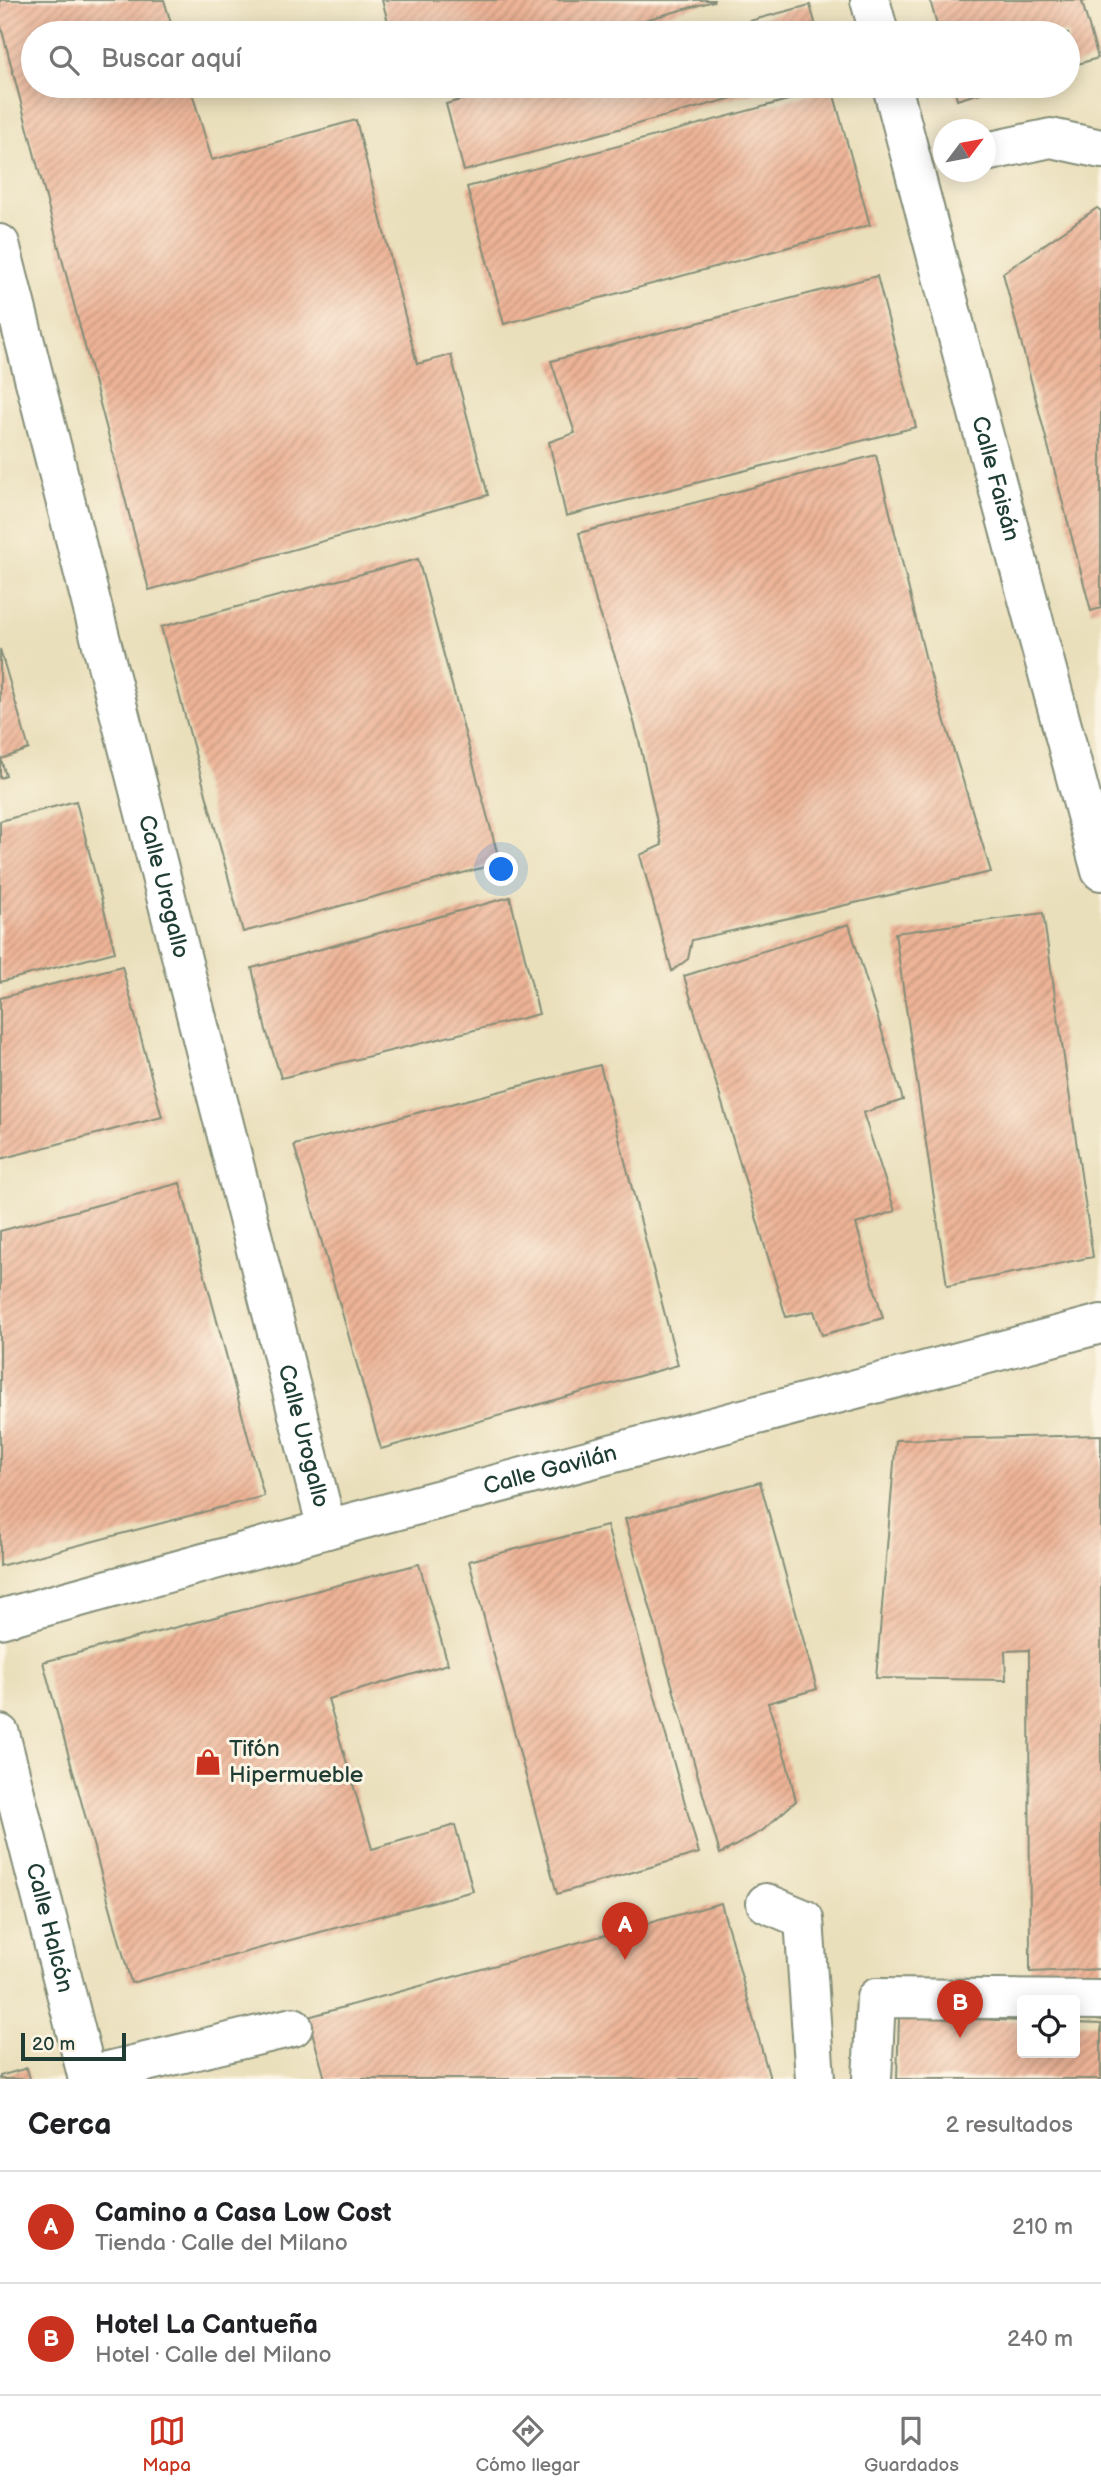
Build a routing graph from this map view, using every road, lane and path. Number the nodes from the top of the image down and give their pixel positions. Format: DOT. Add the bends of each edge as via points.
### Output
graph roads {
  1 [pos="870,0"];
  2 [pos="876,21"];
  3 [pos="898,98"];
  4 [pos="1101,149"];
  5 [pos="996,150"];
  6 [pos="929,165"];
  7 [pos="0,244"];
  8 [pos="1101,870"];
  9 [pos="1101,1324"];
  10 [pos="327,1529"];
  11 [pos="0,1619"];
  12 [pos="0,1734"];
  13 [pos="766,1903"];
  14 [pos="1101,2000"];
  15 [pos="293,2027"];
  16 [pos="87,2078"];
  17 [pos="815,2079"];
  18 [pos="872,2079"];
  1 -- 2 [label="street"];
  3 -- 6 [label="street, Calle Faisán"];
  4 -- 5 [label="street" via="1051,138"];
  6 -- 8 [label="street, Calle Faisán"];
  7 -- 10 [label="street, Calle Urogallo"];
  9 -- 10 [label="street, Calle Gavilán"];
  10 -- 11 [label="street, Calle Gavilán"];
  12 -- 16 [label="street, Calle Halcón"];
  13 -- 17 [label="street" via="804,1919"];
  14 -- 18 [label="street" via="876,1998"];
  15 -- 16 [label="street"];
}
